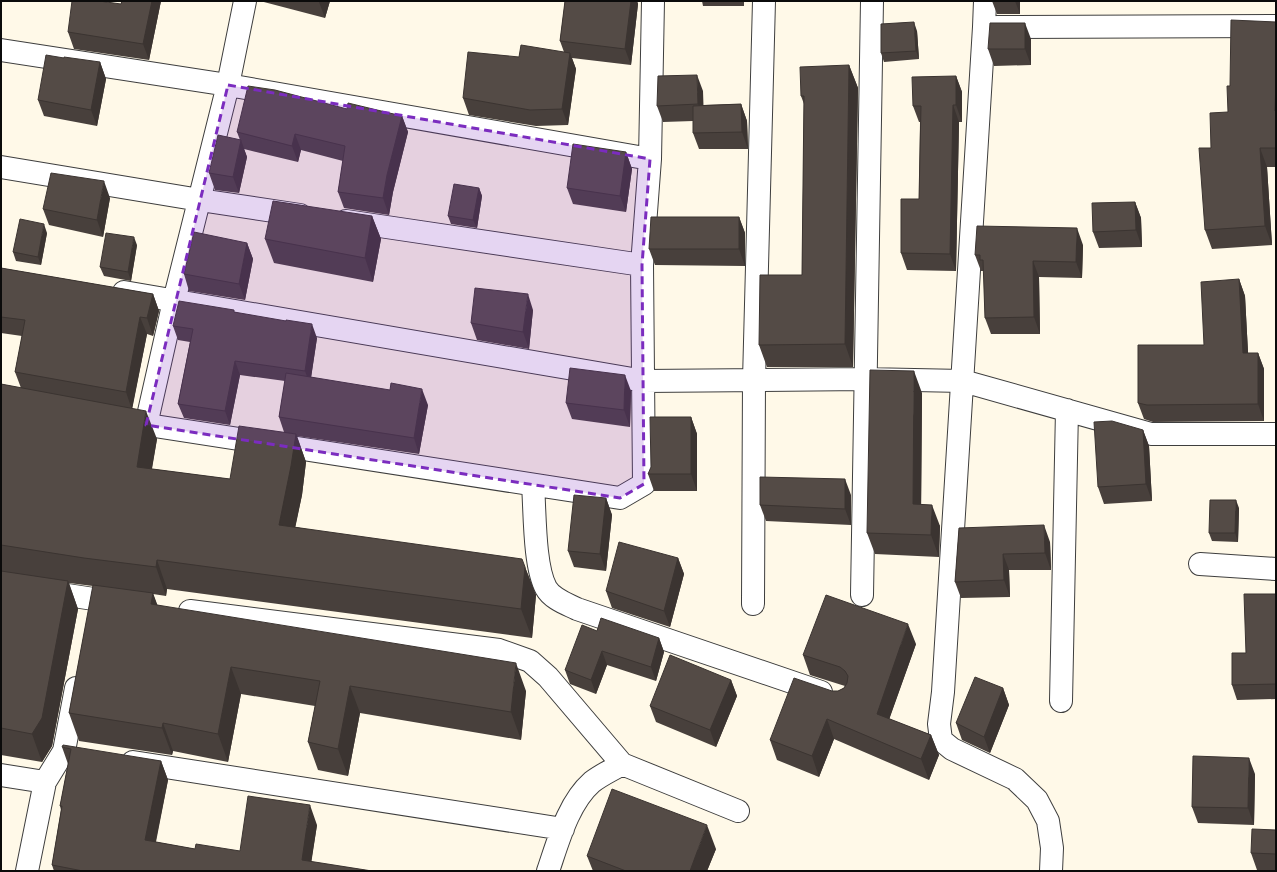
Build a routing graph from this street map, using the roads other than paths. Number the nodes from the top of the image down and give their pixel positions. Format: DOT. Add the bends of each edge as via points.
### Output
graph roads {
  1 [pos="653,1"];
  2 [pos="764,1"];
  3 [pos="872,1"];
  4 [pos="985,1"];
  5 [pos="240,3"];
  6 [pos="1276,26"];
  7 [pos="984,27"];
  8 [pos="1,50"];
  9 [pos="228,85"];
  10 [pos="650,159"];
  11 [pos="1,167"];
  12 [pos="200,200"];
  13 [pos="642,265"];
  14 [pos="103,289"];
  15 [pos="174,301"];
  16 [pos="865,379"];
  17 [pos="754,380"];
  18 [pos="644,381"];
  19 [pos="963,381"];
  20 [pos="1067,410"];
  21 [pos="100,417"];
  22 [pos="146,425"];
  23 [pos="1276,434"];
  24 [pos="534,485"];
  25 [pos="1200,564"];
  26 [pos="1276,569"];
  27 [pos="1,585"];
  28 [pos="862,595"];
  29 [pos="93,599"];
  30 [pos="753,604"];
  31 [pos="140,605"];
  32 [pos="171,609"];
  33 [pos="89,622"];
  34 [pos="80,667"];
  35 [pos="842,699"];
  36 [pos="1061,701"];
  37 [pos="64,751"];
  38 [pos="87,754"];
  39 [pos="110,758"];
  40 [pos="622,764"];
  41 [pos="1,775"];
  42 [pos="45,782"];
  43 [pos="738,811"];
  44 [pos="563,829"];
  45 [pos="27,871"];
  46 [pos="548,871"];
  47 [pos="1051,871"];
  1 -- 10 [label="street"];
  2 -- 17 [label="street"];
  3 -- 16 [label="street"];
  4 -- 7 [label="street"];
  5 -- 9 [label="street"];
  6 -- 7 [label="street"];
  7 -- 19 [label="street"];
  8 -- 9 [label="street"];
  9 -- 10 [label="street"];
  9 -- 12 [label="street"];
  10 -- 13 [label="street"];
  11 -- 12 [label="street"];
  12 -- 13 [label="street"];
  12 -- 15 [label="street"];
  13 -- 18 [label="street"];
  14 -- 15 [label="street"];
  15 -- 18 [label="street"];
  15 -- 22 [label="street"];
  16 -- 17 [label="street"];
  16 -- 19 [label="street"];
  16 -- 28 [label="street"];
  17 -- 18 [label="street"];
  17 -- 30 [label="street"];
  18 -- 24 [label="street" via="644,484 620,498"];
  19 -- 20 [label="street"];
  19 -- 47 [label="street" via="939,724 941,740 952,749 1015,778 1037,800 1048,822 1052,848"];
  20 -- 23 [label="street" via="1151,434"];
  20 -- 36 [label="street"];
  21 -- 22 [label="street"];
  22 -- 24 [label="street"];
  24 -- 35 [label="street" via="539,569 547,589 560,601 576,609"];
  25 -- 26 [label="street"];
  27 -- 29 [label="street"];
  29 -- 31 [label="street"];
  29 -- 33 [label="street"];
  32 -- 40 [label="street" via="499,650 530,662 548,678"];
  34 -- 37 [label="street"];
  37 -- 38 [label="street"];
  37 -- 42 [label="street"];
  39 -- 44 [label="street"];
  40 -- 43 [label="street"];
  40 -- 44 [label="street" via="592,782 574,803"];
  41 -- 42 [label="street"];
  42 -- 45 [label="street"];
  44 -- 46 [label="street"];
}
